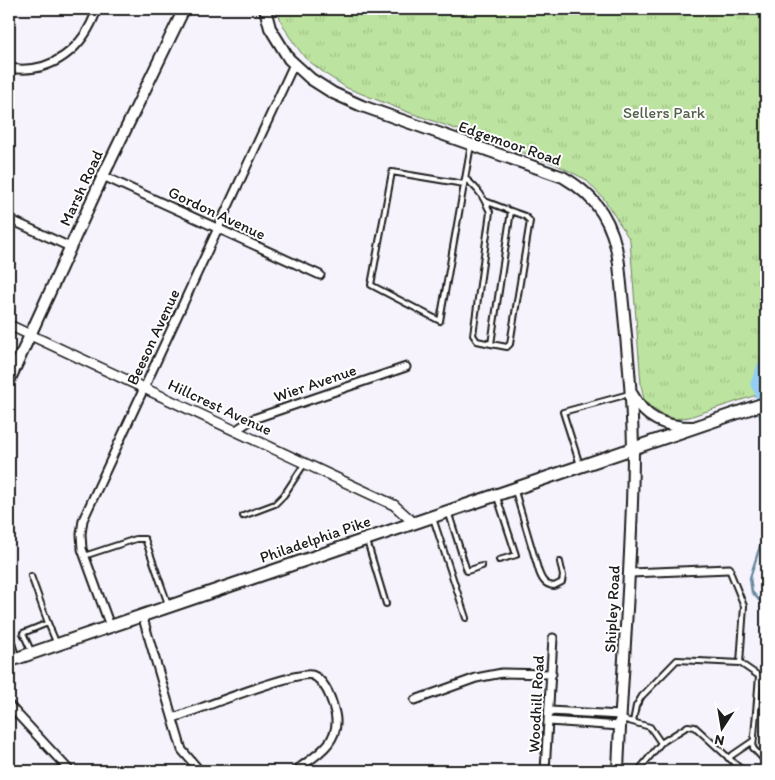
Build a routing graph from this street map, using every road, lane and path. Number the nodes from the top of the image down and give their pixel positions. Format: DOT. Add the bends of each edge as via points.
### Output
graph roads {
  1 [pos="97,9"];
  2 [pos="184,9"];
  3 [pos="265,9"];
  4 [pos="294,64"];
  5 [pos="9,68"];
  6 [pos="471,146"];
  7 [pos="103,176"];
  8 [pos="465,178"];
  9 [pos="464,184"];
  10 [pos="485,201"];
  11 [pos="510,211"];
  12 [pos="9,219"];
  13 [pos="219,228"];
  14 [pos="70,247"];
  15 [pos="320,275"];
  16 [pos="9,325"];
  17 [pos="29,334"];
  18 [pos="491,344"];
  19 [pos="406,367"];
  20 [pos="9,381"];
  21 [pos="145,388"];
  22 [pos="631,394"];
  23 [pos="766,403"];
  24 [pos="694,427"];
  25 [pos="236,430"];
  26 [pos="633,449"];
  27 [pos="305,463"];
  28 [pos="581,467"];
  29 [pos="515,489"];
  30 [pos="496,495"];
  31 [pos="448,511"];
  32 [pos="244,516"];
  33 [pos="432,517"];
  34 [pos="414,523"];
  35 [pos="366,539"];
  36 [pos="84,556"];
  37 [pos="499,560"];
  38 [pos="560,562"];
  39 [pos="482,566"];
  40 [pos="729,569"];
  41 [pos="630,573"];
  42 [pos="31,576"];
  43 [pos="386,604"];
  44 [pos="169,606"];
  45 [pos="142,615"];
  46 [pos="466,618"];
  47 [pos="48,623"];
  48 [pos="110,626"];
  49 [pos="9,633"];
  50 [pos="553,638"];
  51 [pos="57,644"];
  52 [pos="32,653"];
  53 [pos="13,659"];
  54 [pos="740,663"];
  55 [pos="552,674"];
  56 [pos="416,700"];
  57 [pos="9,705"];
  58 [pos="550,711"];
  59 [pos="12,713"];
  60 [pos="173,718"];
  61 [pos="620,720"];
  62 [pos="549,721"];
  63 [pos="633,722"];
  64 [pos="753,741"];
  65 [pos="661,743"];
  66 [pos="728,758"];
  67 [pos="70,771"];
  68 [pos="200,771"];
  69 [pos="295,771"];
  70 [pos="546,771"];
  71 [pos="618,771"];
  72 [pos="638,771"];
  73 [pos="743,771"];
  74 [pos="762,771"];
  1 -- 5 [label="street" via="84,38 69,53 38,68"];
  2 -- 7 [label="main road, Marsh Road"];
  3 -- 4 [label="main road, Edgemoor Road" via="270,28"];
  4 -- 6 [label="main road, Edgemoor Road" via="320,85 345,99"];
  4 -- 13 [label="street, Beeson Avenue"];
  6 -- 8 [label="lane"];
  6 -- 22 [label="main road, Edgemoor Road" via="562,177 585,193 606,219 617,245"];
  7 -- 13 [label="street, Gordon Avenue"];
  7 -- 14 [label="main road, Marsh Road"];
  8 -- 9 [label="lane"];
  8 -- 10 [label="lane" via="479,190"];
  9 -- 9 [label="lane" via="449,272 440,321 371,285 392,172"];
  10 -- 11 [label="lane"];
  10 -- 18 [label="lane" via="490,212 473,335 477,341"];
  11 -- 18 [label="lane"];
  11 -- 18 [label="lane" via="530,221 510,344 507,347"];
  12 -- 14 [label="street"];
  13 -- 15 [label="street, Gordon Avenue"];
  13 -- 21 [label="street, Beeson Avenue"];
  14 -- 17 [label="main road, Marsh Road"];
  16 -- 17 [label="street, Hillcrest Avenue"];
  17 -- 20 [label="main road, Marsh Road"];
  17 -- 21 [label="street, Hillcrest Avenue"];
  19 -- 25 [label="street, Wier Avenue" via="253,419"];
  21 -- 25 [label="street, Hillcrest Avenue"];
  21 -- 36 [label="street, Beeson Avenue" via="83,520 81,542"];
  22 -- 24 [label="main road" via="652,418 670,425"];
  22 -- 26 [label="main road, Edgemoor Road"];
  22 -- 28 [label="lane" via="564,412"];
  23 -- 24 [label="main road, Philadelphia Pike"];
  24 -- 26 [label="main road, Philadelphia Pike"];
  25 -- 27 [label="street, Hillcrest Avenue"];
  26 -- 28 [label="main road, Philadelphia Pike"];
  26 -- 41 [label="main road, Shipley Road"];
  27 -- 32 [label="lane" via="275,504"];
  27 -- 34 [label="street, Hillcrest Avenue" via="394,504"];
  28 -- 29 [label="main road, Philadelphia Pike"];
  29 -- 30 [label="main road, Philadelphia Pike"];
  29 -- 38 [label="lane" via="542,580 549,585 558,585 562,579"];
  30 -- 31 [label="main road, Philadelphia Pike"];
  30 -- 37 [label="lane" via="516,555"];
  31 -- 33 [label="main road, Philadelphia Pike"];
  31 -- 39 [label="lane" via="467,571"];
  33 -- 34 [label="main road, Philadelphia Pike"];
  33 -- 46 [label="lane"];
  34 -- 35 [label="main road, Philadelphia Pike"];
  35 -- 43 [label="lane"];
  35 -- 44 [label="main road, Philadelphia Pike"];
  36 -- 44 [label="lane" via="142,538 146,541"];
  36 -- 48 [label="street, Beeson Avenue"];
  40 -- 41 [label="street"];
  40 -- 54 [label="lane" via="744,606"];
  41 -- 61 [label="main road, Shipley Road"];
  42 -- 47 [label="lane"];
  44 -- 45 [label="main road, Philadelphia Pike"];
  45 -- 48 [label="main road, Philadelphia Pike"];
  45 -- 60 [label="street"];
  47 -- 51 [label="lane"];
  47 -- 52 [label="lane" via="24,633"];
  48 -- 51 [label="main road, Philadelphia Pike"];
  49 -- 53 [label="lane"];
  50 -- 55 [label="street, Woodhill Road"];
  51 -- 52 [label="main road, Philadelphia Pike"];
  52 -- 53 [label="main road, Philadelphia Pike"];
  54 -- 63 [label="lane" via="677,660 642,696"];
  54 -- 64 [label="lane" via="759,676"];
  55 -- 56 [label="street" via="502,673 476,678"];
  55 -- 58 [label="street, Woodhill Road"];
  57 -- 59 [label="street"];
  58 -- 61 [label="street"];
  58 -- 62 [label="street, Woodhill Road"];
  59 -- 67 [label="street"];
  60 -- 68 [label="street" via="182,750"];
  60 -- 69 [label="street" via="262,686 302,674 311,675 320,680 333,706 335,735 327,748"];
  61 -- 62 [label="street"];
  61 -- 63 [label="lane"];
  61 -- 71 [label="main road, Shipley Road"];
  62 -- 70 [label="street, Woodhill Road"];
  63 -- 65 [label="lane" via="650,727"];
  64 -- 66 [label="lane"];
  64 -- 74 [label="lane" via="753,748 765,761"];
  65 -- 66 [label="lane" via="688,726 695,726"];
  65 -- 72 [label="lane"];
  66 -- 73 [label="lane"];
}
